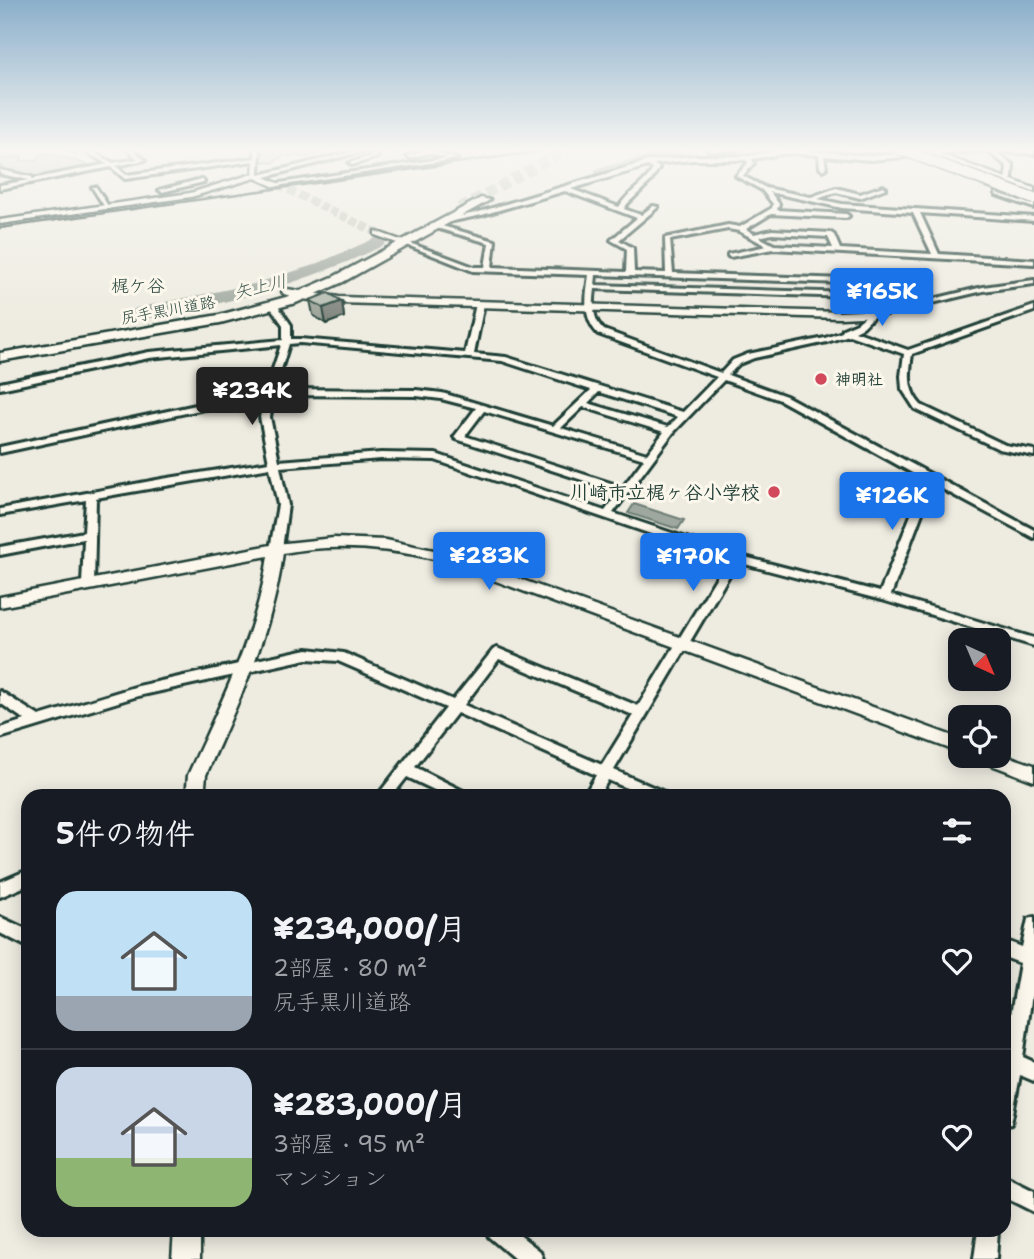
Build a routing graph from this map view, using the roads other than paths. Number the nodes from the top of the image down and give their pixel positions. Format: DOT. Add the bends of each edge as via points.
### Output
graph roads {
  1 [pos="108,208"];
  2 [pos="459,208"];
  3 [pos="471,208"];
  4 [pos="500,208"];
  5 [pos="618,208"];
  6 [pos="655,208"];
  7 [pos="774,208"];
  8 [pos="843,208"];
  9 [pos="864,208"];
  10 [pos="621,209"];
  11 [pos="772,212"];
  12 [pos="916,212"];
  13 [pos="846,216"];
  14 [pos="643,218"];
  15 [pos="1034,219"];
  16 [pos="448,220"];
  17 [pos="0,222"];
  18 [pos="850,224"];
  19 [pos="435,226"];
  20 [pos="741,229"];
  21 [pos="378,233"];
  22 [pos="752,236"];
  23 [pos="401,242"];
  24 [pos="773,247"];
  25 [pos="837,251"];
  26 [pos="730,255"];
  27 [pos="937,257"];
  28 [pos="1034,262"];
  29 [pos="488,270"];
  30 [pos="593,274"];
  31 [pos="630,275"];
  32 [pos="670,276"];
  33 [pos="1034,282"];
  34 [pos="887,284"];
  35 [pos="592,287"];
  36 [pos="742,287"];
  37 [pos="287,292"];
  38 [pos="301,296"];
  39 [pos="928,302"];
  40 [pos="480,304"];
  41 [pos="273,305"];
  42 [pos="590,307"];
  43 [pos="1034,308"];
  44 [pos="871,314"];
  45 [pos="846,331"];
  46 [pos="286,341"];
  47 [pos="0,345"];
  48 [pos="908,353"];
  49 [pos="0,356"];
  50 [pos="469,356"];
  51 [pos="723,375"];
  52 [pos="0,386"];
  53 [pos="598,388"];
  54 [pos="270,392"];
  55 [pos="583,404"];
  56 [pos="482,407"];
  57 [pos="685,415"];
  58 [pos="554,429"];
  59 [pos="670,431"];
  60 [pos="0,450"];
  61 [pos="1034,453"];
  62 [pos="649,458"];
  63 [pos="274,465"];
  64 [pos="930,479"];
  65 [pos="625,491"];
  66 [pos="91,497"];
  67 [pos="0,512"];
  68 [pos="606,516"];
  69 [pos="88,535"];
  70 [pos="1034,535"];
  71 [pos="276,549"];
  72 [pos="0,551"];
  73 [pos="734,558"];
  74 [pos="88,585"];
  75 [pos="884,597"];
  76 [pos="0,602"];
  77 [pos="1034,642"];
  78 [pos="680,645"];
  79 [pos="243,668"];
  80 [pos="0,696"];
  81 [pos="454,706"];
  82 [pos="640,712"];
  83 [pos="37,721"];
  84 [pos="0,733"];
  85 [pos="948,741"];
  86 [pos="1011,765"];
  87 [pos="405,769"];
  88 [pos="605,772"];
  89 [pos="1034,773"];
  90 [pos="196,789"];
  91 [pos="389,789"];
  92 [pos="446,789"];
  93 [pos="596,789"];
  94 [pos="643,789"];
  95 [pos="21,880"];
  96 [pos="0,890"];
  97 [pos="0,925"];
  98 [pos="1034,925"];
  99 [pos="21,936"];
  100 [pos="1011,951"];
  101 [pos="1032,960"];
  102 [pos="1013,1062"];
  103 [pos="1034,1072"];
  104 [pos="1011,1074"];
  105 [pos="1011,1190"];
  106 [pos="1034,1202"];
  107 [pos="187,1237"];
  108 [pos="505,1237"];
  109 [pos="987,1237"];
  110 [pos="186,1259"];
  111 [pos="532,1259"];
  112 [pos="985,1259"];
  1 -- 17 [label="street"];
  2 -- 23 [label="main road, 尻手黒川道路"];
  3 -- 16 [label="main road, 尻手黒川道路"];
  4 -- 16 [label="street"];
  5 -- 10 [label="street"];
  6 -- 14 [label="street"];
  7 -- 11 [label="street"];
  8 -- 13 [label="street"];
  9 -- 12 [label="street"];
  10 -- 14 [label="street"];
  11 -- 13 [label="street"];
  11 -- 20 [label="street"];
  12 -- 15 [label="street"];
  12 -- 27 [label="street"];
  13 -- 18 [label="street"];
  14 -- 31 [label="street" via="614,240 630,248"];
  16 -- 19 [label="main road, 尻手黒川道路"];
  19 -- 23 [label="main road, 尻手黒川道路"];
  19 -- 29 [label="street" via="493,242"];
  20 -- 22 [label="street"];
  20 -- 32 [label="street" via="728,227 667,239"];
  21 -- 23 [label="street"];
  22 -- 24 [label="street"];
  22 -- 25 [label="street" via="772,232 831,236"];
  23 -- 29 [label="street" via="465,268"];
  23 -- 37 [label="main road, 尻手黒川道路"];
  23 -- 38 [label="main road, 尻手黒川道路"];
  24 -- 25 [label="street"];
  24 -- 26 [label="street"];
  25 -- 27 [label="street"];
  27 -- 28 [label="street"];
  29 -- 30 [label="street"];
  30 -- 31 [label="street"];
  30 -- 35 [label="street"];
  31 -- 32 [label="street"];
  32 -- 36 [label="street"];
  33 -- 39 [label="street"];
  34 -- 36 [label="street"];
  34 -- 36 [label="street" via="855,295"];
  34 -- 39 [label="street"];
  35 -- 36 [label="street"];
  35 -- 42 [label="street"];
  37 -- 38 [label="street"];
  37 -- 47 [label="main road, 尻手黒川道路" via="221,308"];
  38 -- 40 [label="street"];
  38 -- 41 [label="main road, 尻手黒川道路"];
  39 -- 44 [label="street"];
  40 -- 42 [label="street"];
  40 -- 50 [label="street"];
  41 -- 46 [label="street" via="287,325"];
  41 -- 49 [label="main road, 尻手黒川道路" via="220,319"];
  42 -- 44 [label="street"];
  42 -- 51 [label="street" via="594,326 601,332"];
  43 -- 48 [label="street"];
  44 -- 45 [label="street" via="865,323"];
  45 -- 48 [label="street"];
  45 -- 51 [label="street" via="815,343 747,356"];
  46 -- 50 [label="street"];
  46 -- 52 [label="street" via="149,355"];
  46 -- 54 [label="street"];
  48 -- 61 [label="street" via="903,384 918,407 1002,447"];
  50 -- 53 [label="street" via="503,359"];
  51 -- 57 [label="street"];
  51 -- 64 [label="street" via="783,398"];
  53 -- 55 [label="street"];
  53 -- 57 [label="street"];
  54 -- 56 [label="street" via="430,394"];
  54 -- 60 [label="street"];
  54 -- 63 [label="street" via="265,417"];
  55 -- 58 [label="street"];
  55 -- 59 [label="street"];
  56 -- 58 [label="street"];
  56 -- 65 [label="street" via="459,437"];
  57 -- 59 [label="street"];
  58 -- 62 [label="street"];
  59 -- 62 [label="street"];
  62 -- 65 [label="street"];
  63 -- 66 [label="street"];
  63 -- 68 [label="street" via="436,457"];
  63 -- 71 [label="street" via="283,505"];
  64 -- 70 [label="street"];
  64 -- 75 [label="street"];
  65 -- 68 [label="street"];
  66 -- 67 [label="street"];
  66 -- 69 [label="street"];
  68 -- 73 [label="street"];
  69 -- 72 [label="street"];
  69 -- 74 [label="street"];
  71 -- 74 [label="street"];
  71 -- 78 [label="street" via="329,542 391,543 443,556"];
  71 -- 79 [label="street" via="261,627"];
  73 -- 75 [label="street"];
  73 -- 78 [label="street"];
  74 -- 76 [label="street"];
  75 -- 77 [label="street"];
  78 -- 82 [label="street"];
  78 -- 85 [label="street"];
  79 -- 81 [label="street" via="307,654 340,656"];
  79 -- 83 [label="street" via="138,691"];
  79 -- 90 [label="street" via="197,775"];
  80 -- 83 [label="street"];
  81 -- 82 [label="street" via="497,653"];
  81 -- 87 [label="street"];
  81 -- 88 [label="street"];
  82 -- 88 [label="street"];
  83 -- 84 [label="street"];
  86 -- 89 [label="street"];
  87 -- 91 [label="street"];
  87 -- 92 [label="street"];
  88 -- 93 [label="street"];
  88 -- 94 [label="street"];
  95 -- 96 [label="street"];
  97 -- 99 [label="street"];
  98 -- 101 [label="street"];
  100 -- 101 [label="street"];
  101 -- 102 [label="street"];
  102 -- 103 [label="street"];
  102 -- 104 [label="street"];
  105 -- 106 [label="street"];
  107 -- 110 [label="street"];
  108 -- 111 [label="street"];
  109 -- 112 [label="street"];
}
